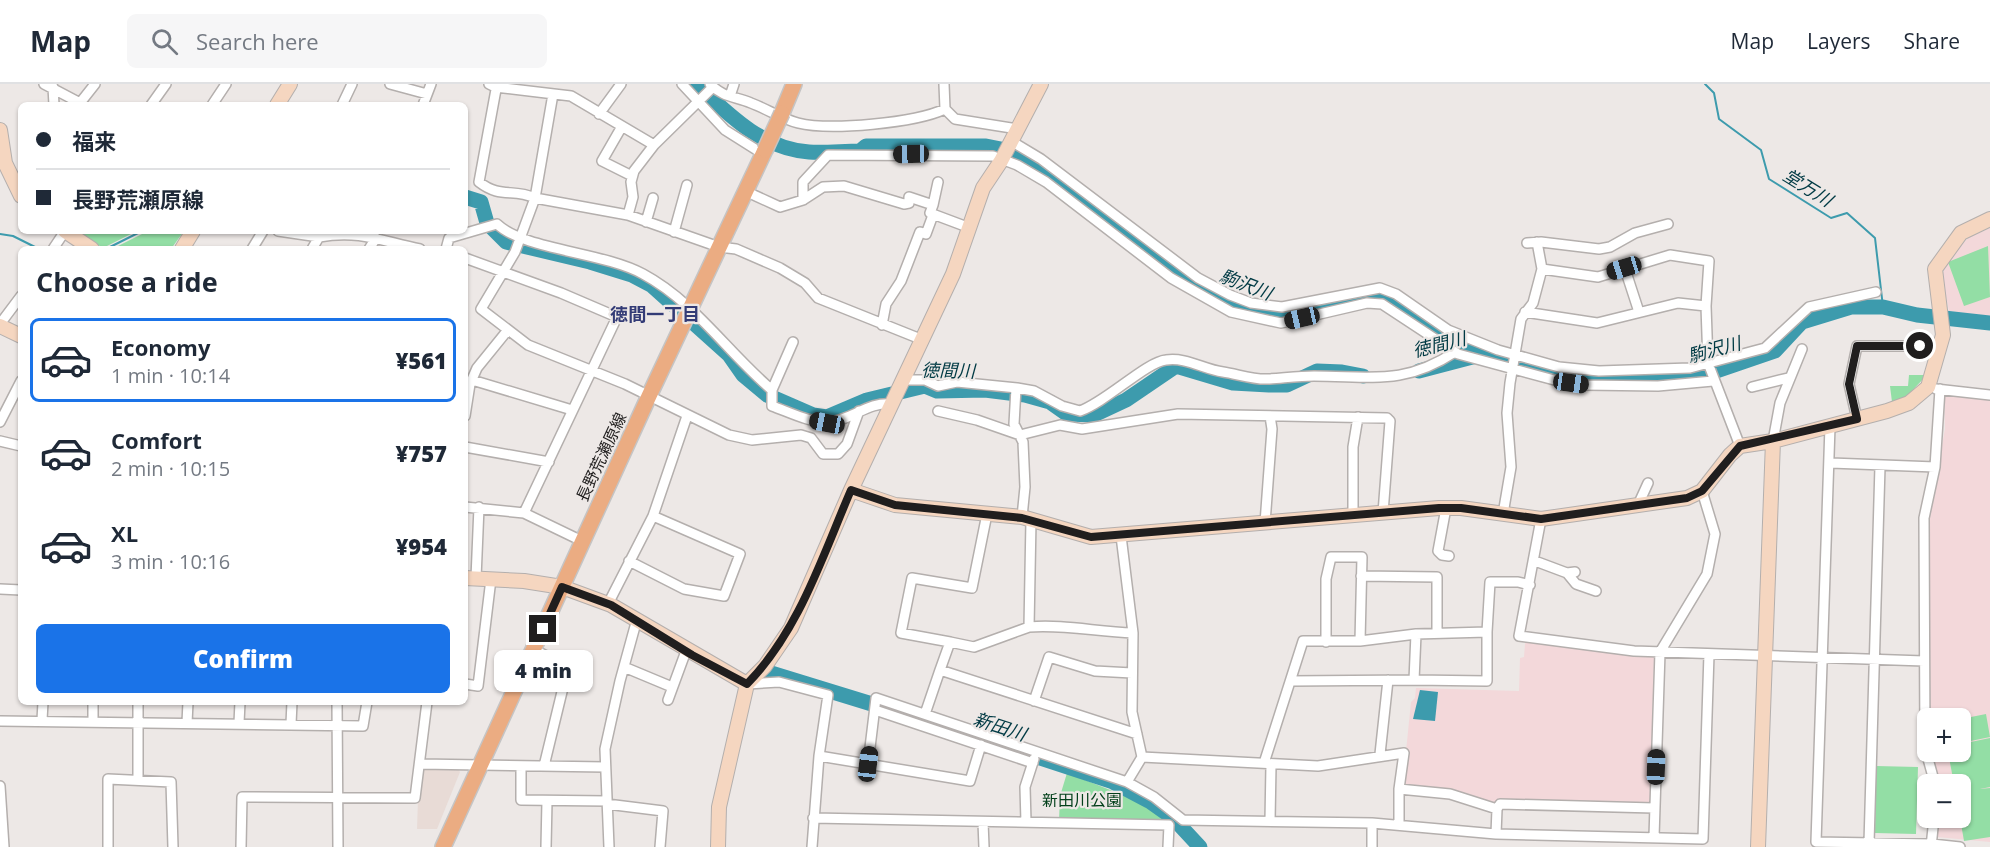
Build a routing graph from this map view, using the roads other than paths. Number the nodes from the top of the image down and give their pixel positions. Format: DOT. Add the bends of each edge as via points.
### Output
graph roads {
  1 [pos="95,84"];
  2 [pos="166,84"];
  3 [pos="226,84"];
  4 [pos="290,84"];
  5 [pos="352,84"];
  6 [pos="390,84"];
  7 [pos="431,84"];
  8 [pos="621,84"];
  9 [pos="682,84"];
  10 [pos="734,84"];
  11 [pos="794,84"];
  12 [pos="944,84"];
  13 [pos="1041,84"];
  14 [pos="49,85"];
  15 [pos="494,85"];
  16 [pos="711,87"];
  17 [pos="427,94"];
  18 [pos="553,94"];
  19 [pos="730,96"];
  20 [pos="700,100"];
  21 [pos="53,102"];
  22 [pos="79,102"];
  23 [pos="83,102"];
  24 [pos="153,102"];
  25 [pos="214,102"];
  26 [pos="279,102"];
  27 [pos="343,102"];
  28 [pos="424,102"];
  29 [pos="945,109"];
  30 [pos="599,114"];
  31 [pos="621,128"];
  32 [pos="0,130"];
  33 [pos="1012,138"];
  34 [pos="654,145"];
  35 [pos="764,152"];
  36 [pos="1002,159"];
  37 [pos="632,176"];
  38 [pos="938,182"];
  39 [pos="687,185"];
  40 [pos="18,190"];
  41 [pos="745,191"];
  42 [pos="535,198"];
  43 [pos="653,198"];
  44 [pos="803,200"];
  45 [pos="933,210"];
  46 [pos="628,215"];
  47 [pos="1990,219"];
  48 [pos="646,222"];
  49 [pos="1668,224"];
  50 [pos="970,228"];
  51 [pos="674,232"];
  52 [pos="468,233"];
  53 [pos="70,234"];
  54 [pos="298,234"];
  55 [pos="337,234"];
  56 [pos="350,234"];
  57 [pos="464,234"];
  58 [pos="319,237"];
  59 [pos="376,238"];
  60 [pos="520,239"];
  61 [pos="1537,242"];
  62 [pos="1527,243"];
  63 [pos="88,246"];
  64 [pos="314,246"];
  65 [pos="371,246"];
  66 [pos="408,246"];
  67 [pos="447,246"];
  68 [pos="718,247"];
  69 [pos="468,259"];
  70 [pos="1624,268"];
  71 [pos="1542,269"];
  72 [pos="502,272"];
  73 [pos="1875,292"];
  74 [pos="18,300"];
  75 [pos="1706,306"];
  76 [pos="1525,312"];
  77 [pos="1639,312"];
  78 [pos="688,313"];
  79 [pos="0,325"];
  80 [pos="882,325"];
  81 [pos="507,331"];
  82 [pos="18,334"];
  83 [pos="923,340"];
  84 [pos="793,342"];
  85 [pos="1941,346"];
  86 [pos="1802,349"];
  87 [pos="1456,353"];
  88 [pos="1515,355"];
  89 [pos="1708,365"];
  90 [pos="1512,369"];
  91 [pos="591,371"];
  92 [pos="1788,378"];
  93 [pos="1713,379"];
  94 [pos="472,380"];
  95 [pos="18,387"];
  96 [pos="1752,387"];
  97 [pos="1934,388"];
  98 [pos="772,391"];
  99 [pos="897,392"];
  100 [pos="1016,392"];
  101 [pos="1990,394"];
  102 [pos="649,396"];
  103 [pos="468,401"];
  104 [pos="572,410"];
  105 [pos="859,411"];
  106 [pos="938,411"];
  107 [pos="687,416"];
  108 [pos="1270,416"];
  109 [pos="1358,417"];
  110 [pos="1857,419"];
  111 [pos="0,422"];
  112 [pos="1830,426"];
  113 [pos="1020,435"];
  114 [pos="0,441"];
  115 [pos="1773,441"];
  116 [pos="18,445"];
  117 [pos="1740,446"];
  118 [pos="468,448"];
  119 [pos="549,462"];
  120 [pos="1831,464"];
  121 [pos="1880,466"];
  122 [pos="1935,467"];
  123 [pos="1648,483"];
  124 [pos="851,490"];
  125 [pos="1702,491"];
  126 [pos="1638,505"];
  127 [pos="468,507"];
  128 [pos="479,507"];
  129 [pos="1446,508"];
  130 [pos="524,513"];
  131 [pos="1383,513"];
  132 [pos="987,514"];
  133 [pos="1503,514"];
  134 [pos="1353,515"];
  135 [pos="652,516"];
  136 [pos="1026,519"];
  137 [pos="1541,519"];
  138 [pos="1264,523"];
  139 [pos="1121,536"];
  140 [pos="582,541"];
  141 [pos="1449,556"];
  142 [pos="629,561"];
  143 [pos="1534,561"];
  144 [pos="1361,576"];
  145 [pos="471,578"];
  146 [pos="491,579"];
  147 [pos="1530,585"];
  148 [pos="562,587"];
  149 [pos="0,589"];
  150 [pos="18,590"];
  151 [pos="1596,591"];
  152 [pos="608,604"];
  153 [pos="637,619"];
  154 [pos="1029,627"];
  155 [pos="1132,633"];
  156 [pos="1437,633"];
  157 [pos="1487,633"];
  158 [pos="1416,634"];
  159 [pos="1360,641"];
  160 [pos="950,642"];
  161 [pos="1326,642"];
  162 [pos="533,650"];
  163 [pos="686,651"];
  164 [pos="1660,652"];
  165 [pos="1709,654"];
  166 [pos="1765,654"];
  167 [pos="1822,656"];
  168 [pos="1873,659"];
  169 [pos="1924,661"];
  170 [pos="624,667"];
  171 [pos="940,670"];
  172 [pos="1132,673"];
  173 [pos="1388,680"];
  174 [pos="1414,680"];
  175 [pos="1291,681"];
  176 [pos="468,684"];
  177 [pos="747,684"];
  178 [pos="672,687"];
  179 [pos="668,700"];
  180 [pos="1034,701"];
  181 [pos="43,705"];
  182 [pos="93,705"];
  183 [pos="138,705"];
  184 [pos="188,705"];
  185 [pos="240,705"];
  186 [pos="292,705"];
  187 [pos="337,705"];
  188 [pos="366,705"];
  189 [pos="427,705"];
  190 [pos="875,710"];
  191 [pos="926,714"];
  192 [pos="42,720"];
  193 [pos="0,721"];
  194 [pos="93,721"];
  195 [pos="139,723"];
  196 [pos="187,723"];
  197 [pos="239,723"];
  198 [pos="291,724"];
  199 [pos="336,726"];
  200 [pos="1137,734"];
  201 [pos="981,745"];
  202 [pos="1380,754"];
  203 [pos="819,756"];
  204 [pos="1035,757"];
  205 [pos="1142,757"];
  206 [pos="421,764"];
  207 [pos="868,764"];
  208 [pos="1268,764"];
  209 [pos="480,765"];
  210 [pos="521,766"];
  211 [pos="544,766"];
  212 [pos="605,767"];
  213 [pos="1932,774"];
  214 [pos="138,779"];
  215 [pos="1128,782"];
  216 [pos="0,786"];
  217 [pos="1399,789"];
  218 [pos="339,798"];
  219 [pos="546,801"];
  220 [pos="607,803"];
  221 [pos="1654,808"];
  222 [pos="1497,809"];
  223 [pos="813,818"];
  224 [pos="1270,821"];
  225 [pos="983,822"];
  226 [pos="1026,822"];
  227 [pos="1372,823"];
  228 [pos="1399,824"];
  229 [pos="1933,828"];
  230 [pos="1496,834"];
  231 [pos="1554,836"];
  232 [pos="1654,837"];
  233 [pos="1869,843"];
  234 [pos="1932,845"];
  235 [pos="4,847"];
  236 [pos="108,847"];
  237 [pos="173,847"];
  238 [pos="241,847"];
  239 [pos="338,847"];
  240 [pos="443,847"];
  241 [pos="546,847"];
  242 [pos="609,847"];
  243 [pos="660,847"];
  244 [pos="718,847"];
  245 [pos="812,847"];
  246 [pos="984,847"];
  247 [pos="1168,847"];
  248 [pos="1372,847"];
  249 [pos="1554,847"];
  250 [pos="1758,847"];
  251 [pos="1960,847"];
  1 -- 23 [label="street"];
  2 -- 24 [label="street"];
  3 -- 25 [label="street"];
  4 -- 26 [label="main road"];
  5 -- 27 [label="street"];
  6 -- 17 [label="street"];
  7 -- 17 [label="street"];
  8 -- 30 [label="street"];
  9 -- 20 [label="street"];
  10 -- 19 [label="street"];
  11 -- 35 [label="main road, 長野荒瀬原線, bridge"];
  12 -- 29 [label="street"];
  13 -- 33 [label="main road"];
  14 -- 21 [label="street"];
  14 -- 22 [label="street"];
  15 -- 18 [label="street"];
  15 -- 42 [label="street" via="478,182 491,191"];
  16 -- 19 [label="street"];
  16 -- 20 [label="street"];
  17 -- 28 [label="street"];
  18 -- 30 [label="street" via="571,96"];
  18 -- 42 [label="street"];
  19 -- 29 [label="street" via="807,125 889,123 927,117"];
  20 -- 34 [label="street"];
  20 -- 35 [label="street" via="725,130"];
  29 -- 33 [label="street" via="955,119"];
  30 -- 31 [label="street"];
  31 -- 34 [label="street"];
  31 -- 37 [label="street" via="602,161"];
  32 -- 40 [label="main road" via="5,163"];
  33 -- 36 [label="main road"];
  33 -- 88 [label="street" via="1198,278 1230,295 1251,303 1282,307 1380,288 1396,294 1448,330"];
  34 -- 37 [label="street"];
  35 -- 41 [label="main road, 長野荒瀬原線"];
  36 -- 44 [label="street" via="952,153 828,155 803,182"];
  36 -- 50 [label="main road" via="984,188"];
  36 -- 87 [label="street" via="1046,182 1172,278 1231,312 1281,323 1367,303 1382,304"];
  37 -- 46 [label="street" via="633,197"];
  38 -- 45 [label="street"];
  39 -- 51 [label="street"];
  41 -- 44 [label="street" via="780,207"];
  41 -- 68 [label="main road, 長野荒瀬原線"];
  42 -- 46 [label="street"];
  42 -- 60 [label="street"];
  43 -- 48 [label="street"];
  44 -- 45 [label="street" via="823,187 844,186 904,204 909,203 909,197"];
  45 -- 50 [label="street"];
  45 -- 80 [label="street" via="926,234 920,232 901,280 886,304"];
  46 -- 48 [label="street"];
  47 -- 85 [label="main road" via="1961,233 1940,259 1935,278"];
  48 -- 51 [label="street"];
  49 -- 61 [label="street" via="1599,249"];
  50 -- 83 [label="main road"];
  51 -- 68 [label="street"];
  52 -- 60 [label="street" via="497,224"];
  53 -- 63 [label="main road"];
  54 -- 58 [label="street"];
  55 -- 58 [label="street"];
  56 -- 59 [label="street"];
  57 -- 67 [label="street" via="449,238"];
  58 -- 64 [label="street"];
  59 -- 65 [label="street"];
  59 -- 66 [label="street"];
  60 -- 72 [label="street"];
  60 -- 78 [label="street" via="603,258 642,273"];
  61 -- 62 [label="street"];
  61 -- 71 [label="street"];
  68 -- 78 [label="main road, 長野荒瀬原線"];
  68 -- 80 [label="street" via="736,249 780,268 805,283 818,298"];
  69 -- 72 [label="street"];
  70 -- 71 [label="street" via="1598,277"];
  70 -- 75 [label="street" via="1670,255 1709,261"];
  70 -- 77 [label="street"];
  71 -- 76 [label="street" via="1533,303"];
  72 -- 81 [label="street" via="481,309"];
  72 -- 91 [label="street" via="616,317"];
  73 -- 89 [label="street" via="1809,307 1765,348"];
  74 -- 79 [label="street"];
  75 -- 77 [label="street" via="1678,303"];
  75 -- 89 [label="street"];
  76 -- 77 [label="street" via="1597,323"];
  76 -- 88 [label="street"];
  78 -- 98 [label="street"];
  78 -- 102 [label="main road, 長野荒瀬原線"];
  79 -- 82 [label="main road"];
  80 -- 83 [label="street"];
  81 -- 91 [label="street" via="528,345"];
  81 -- 94 [label="street"];
  83 -- 99 [label="main road"];
  84 -- 98 [label="street"];
  85 -- 97 [label="main road"];
  85 -- 110 [label="street" via="1857,346 1849,384"];
  86 -- 92 [label="street"];
  87 -- 90 [label="street"];
  87 -- 100 [label="street" via="1437,364 1388,378 1364,379 1268,379 1162,360 1099,404 1080,411 1034,391"];
  88 -- 89 [label="street" via="1559,368 1599,371"];
  88 -- 90 [label="street"];
  89 -- 93 [label="street"];
  90 -- 93 [label="street" via="1584,385 1658,386"];
  90 -- 133 [label="street" via="1507,413 1511,467"];
  91 -- 102 [label="street"];
  91 -- 104 [label="street"];
  92 -- 96 [label="street"];
  92 -- 115 [label="street"];
  93 -- 117 [label="street"];
  94 -- 103 [label="street"];
  94 -- 104 [label="street"];
  95 -- 111 [label="street"];
  97 -- 101 [label="street"];
  97 -- 110 [label="main road" via="1909,403"];
  97 -- 122 [label="street"];
  98 -- 105 [label="street" via="772,406 806,419 827,423"];
  99 -- 100 [label="street" via="925,380 938,386 957,382"];
  99 -- 105 [label="street"];
  99 -- 124 [label="main road"];
  100 -- 113 [label="street" via="1014,424"];
  102 -- 107 [label="street"];
  102 -- 140 [label="main road, 長野荒瀬原線"];
  104 -- 119 [label="street"];
  105 -- 107 [label="street" via="847,444 838,454 823,454 811,438 801,435 752,440 729,435"];
  106 -- 113 [label="street"];
  107 -- 135 [label="street"];
  108 -- 109 [label="street"];
  108 -- 113 [label="street" via="1178,414 1082,429 1060,425"];
  108 -- 138 [label="street"];
  109 -- 131 [label="street" via="1388,418 1390,422"];
  109 -- 134 [label="street" via="1353,447"];
  110 -- 112 [label="main road"];
  112 -- 115 [label="main road"];
  112 -- 120 [label="street"];
  113 -- 136 [label="street"];
  114 -- 116 [label="street"];
  115 -- 117 [label="main road"];
  115 -- 166 [label="main road"];
  117 -- 125 [label="main road"];
  118 -- 119 [label="street"];
  119 -- 130 [label="street"];
  120 -- 121 [label="street"];
  120 -- 167 [label="street"];
  121 -- 122 [label="street"];
  121 -- 168 [label="street"];
  122 -- 169 [label="street" via="1924,518"];
  123 -- 126 [label="street"];
  124 -- 132 [label="main road" via="895,505"];
  124 -- 177 [label="main road" via="791,628 765,666"];
  125 -- 126 [label="main road" via="1687,498"];
  125 -- 164 [label="street" via="1715,534 1707,574"];
  126 -- 137 [label="main road"];
  127 -- 128 [label="street"];
  128 -- 130 [label="street"];
  128 -- 145 [label="street"];
  129 -- 131 [label="main road"];
  129 -- 133 [label="main road"];
  129 -- 141 [label="street" via="1438,551"];
  130 -- 140 [label="street"];
  131 -- 134 [label="main road"];
  132 -- 136 [label="main road"];
  132 -- 160 [label="street" via="972,588 912,578 901,633"];
  133 -- 137 [label="main road"];
  134 -- 138 [label="main road"];
  135 -- 142 [label="street"];
  135 -- 142 [label="street" via="740,554 724,596 684,589"];
  136 -- 139 [label="main road" via="1091,537"];
  136 -- 154 [label="street"];
  137 -- 143 [label="street"];
  138 -- 139 [label="main road"];
  139 -- 155 [label="street"];
  140 -- 148 [label="main road, 長野荒瀬原線"];
  142 -- 152 [label="street"];
  143 -- 147 [label="street"];
  143 -- 151 [label="street" via="1571,572 1576,584"];
  144 -- 156 [label="street" via="1437,577"];
  144 -- 159 [label="street"];
  144 -- 161 [label="street" via="1362,557 1331,557 1326,579"];
  145 -- 146 [label="main road"];
  146 -- 148 [label="main road"];
  146 -- 176 [label="street" via="478,686"];
  147 -- 157 [label="street" via="1490,582"];
  147 -- 164 [label="street" via="1520,636"];
  148 -- 152 [label="main road"];
  148 -- 162 [label="main road, 長野荒瀬原線"];
  149 -- 150 [label="street"];
  152 -- 153 [label="main road"];
  153 -- 163 [label="main road"];
  153 -- 170 [label="street"];
  154 -- 155 [label="street" via="1059,625"];
  154 -- 160 [label="street" via="974,647"];
  155 -- 172 [label="street"];
  156 -- 157 [label="street"];
  156 -- 158 [label="street"];
  157 -- 174 [label="street" via="1487,681"];
  158 -- 159 [label="street"];
  158 -- 174 [label="street"];
  159 -- 161 [label="street"];
  160 -- 171 [label="street"];
  161 -- 175 [label="street" via="1303,641"];
  162 -- 209 [label="main road, 長野荒瀬原線"];
  162 -- 211 [label="street" via="568,667"];
  163 -- 177 [label="main road"];
  163 -- 178 [label="street"];
  164 -- 165 [label="street"];
  164 -- 221 [label="street"];
  165 -- 166 [label="street"];
  165 -- 232 [label="street" via="1703,839"];
  166 -- 167 [label="street"];
  166 -- 250 [label="main road"];
  167 -- 168 [label="street"];
  167 -- 233 [label="street" via="1816,842"];
  168 -- 169 [label="street"];
  168 -- 233 [label="street"];
  169 -- 213 [label="street" via="1925,748"];
  170 -- 178 [label="street"];
  170 -- 212 [label="street" via="605,749"];
  171 -- 180 [label="street"];
  171 -- 191 [label="street"];
  172 -- 180 [label="street" via="1095,670 1049,657"];
  172 -- 200 [label="street" via="1132,712"];
  173 -- 174 [label="street"];
  173 -- 175 [label="street"];
  173 -- 202 [label="street"];
  175 -- 208 [label="street"];
  177 -- 203 [label="street" via="779,682 828,695"];
  177 -- 244 [label="main road" via="719,807"];
  178 -- 179 [label="street"];
  180 -- 200 [label="street"];
  181 -- 192 [label="street"];
  182 -- 194 [label="street"];
  183 -- 195 [label="street"];
  184 -- 196 [label="street"];
  185 -- 197 [label="street"];
  186 -- 198 [label="street"];
  187 -- 199 [label="street"];
  188 -- 199 [label="street" via="363,726"];
  189 -- 206 [label="street"];
  190 -- 191 [label="street" via="876,698"];
  190 -- 201 [label="street"];
  190 -- 207 [label="street"];
  191 -- 204 [label="street"];
  192 -- 193 [label="street"];
  192 -- 194 [label="street"];
  194 -- 195 [label="street"];
  195 -- 196 [label="street"];
  195 -- 214 [label="street"];
  196 -- 197 [label="street"];
  197 -- 198 [label="street"];
  198 -- 199 [label="street"];
  199 -- 218 [label="street"];
  200 -- 205 [label="street"];
  201 -- 204 [label="street"];
  201 -- 207 [label="street" via="970,781"];
  202 -- 208 [label="street" via="1342,764"];
  202 -- 217 [label="street" via="1404,753"];
  203 -- 207 [label="street"];
  203 -- 223 [label="street"];
  204 -- 215 [label="street"];
  204 -- 226 [label="street" via="1025,787"];
  205 -- 208 [label="street"];
  205 -- 215 [label="street"];
  206 -- 209 [label="street"];
  206 -- 218 [label="street" via="415,798"];
  208 -- 224 [label="street"];
  209 -- 210 [label="street"];
  209 -- 240 [label="main road, 長野荒瀬原線"];
  210 -- 211 [label="street"];
  210 -- 219 [label="street" via="521,800"];
  211 -- 212 [label="street"];
  212 -- 220 [label="street"];
  214 -- 236 [label="street" via="108,779"];
  214 -- 237 [label="street" via="171,782"];
  215 -- 224 [label="street" via="1154,796 1183,820"];
  216 -- 235 [label="street"];
  217 -- 222 [label="street" via="1450,794"];
  217 -- 228 [label="street"];
  218 -- 238 [label="street" via="242,797"];
  218 -- 239 [label="street"];
  219 -- 220 [label="street"];
  219 -- 241 [label="street"];
  220 -- 242 [label="street"];
  220 -- 243 [label="street" via="663,811"];
  221 -- 222 [label="street" via="1500,804"];
  221 -- 232 [label="street"];
  222 -- 230 [label="street"];
  223 -- 225 [label="street"];
  223 -- 245 [label="street"];
  224 -- 227 [label="street"];
  225 -- 226 [label="street"];
  225 -- 246 [label="street"];
  226 -- 247 [label="street" via="1169,825"];
  227 -- 228 [label="street"];
  227 -- 248 [label="street"];
  228 -- 230 [label="street"];
  229 -- 234 [label="street"];
  230 -- 231 [label="street"];
  231 -- 232 [label="street"];
  231 -- 249 [label="street"];
  233 -- 234 [label="street"];
  234 -- 251 [label="street"];
}
